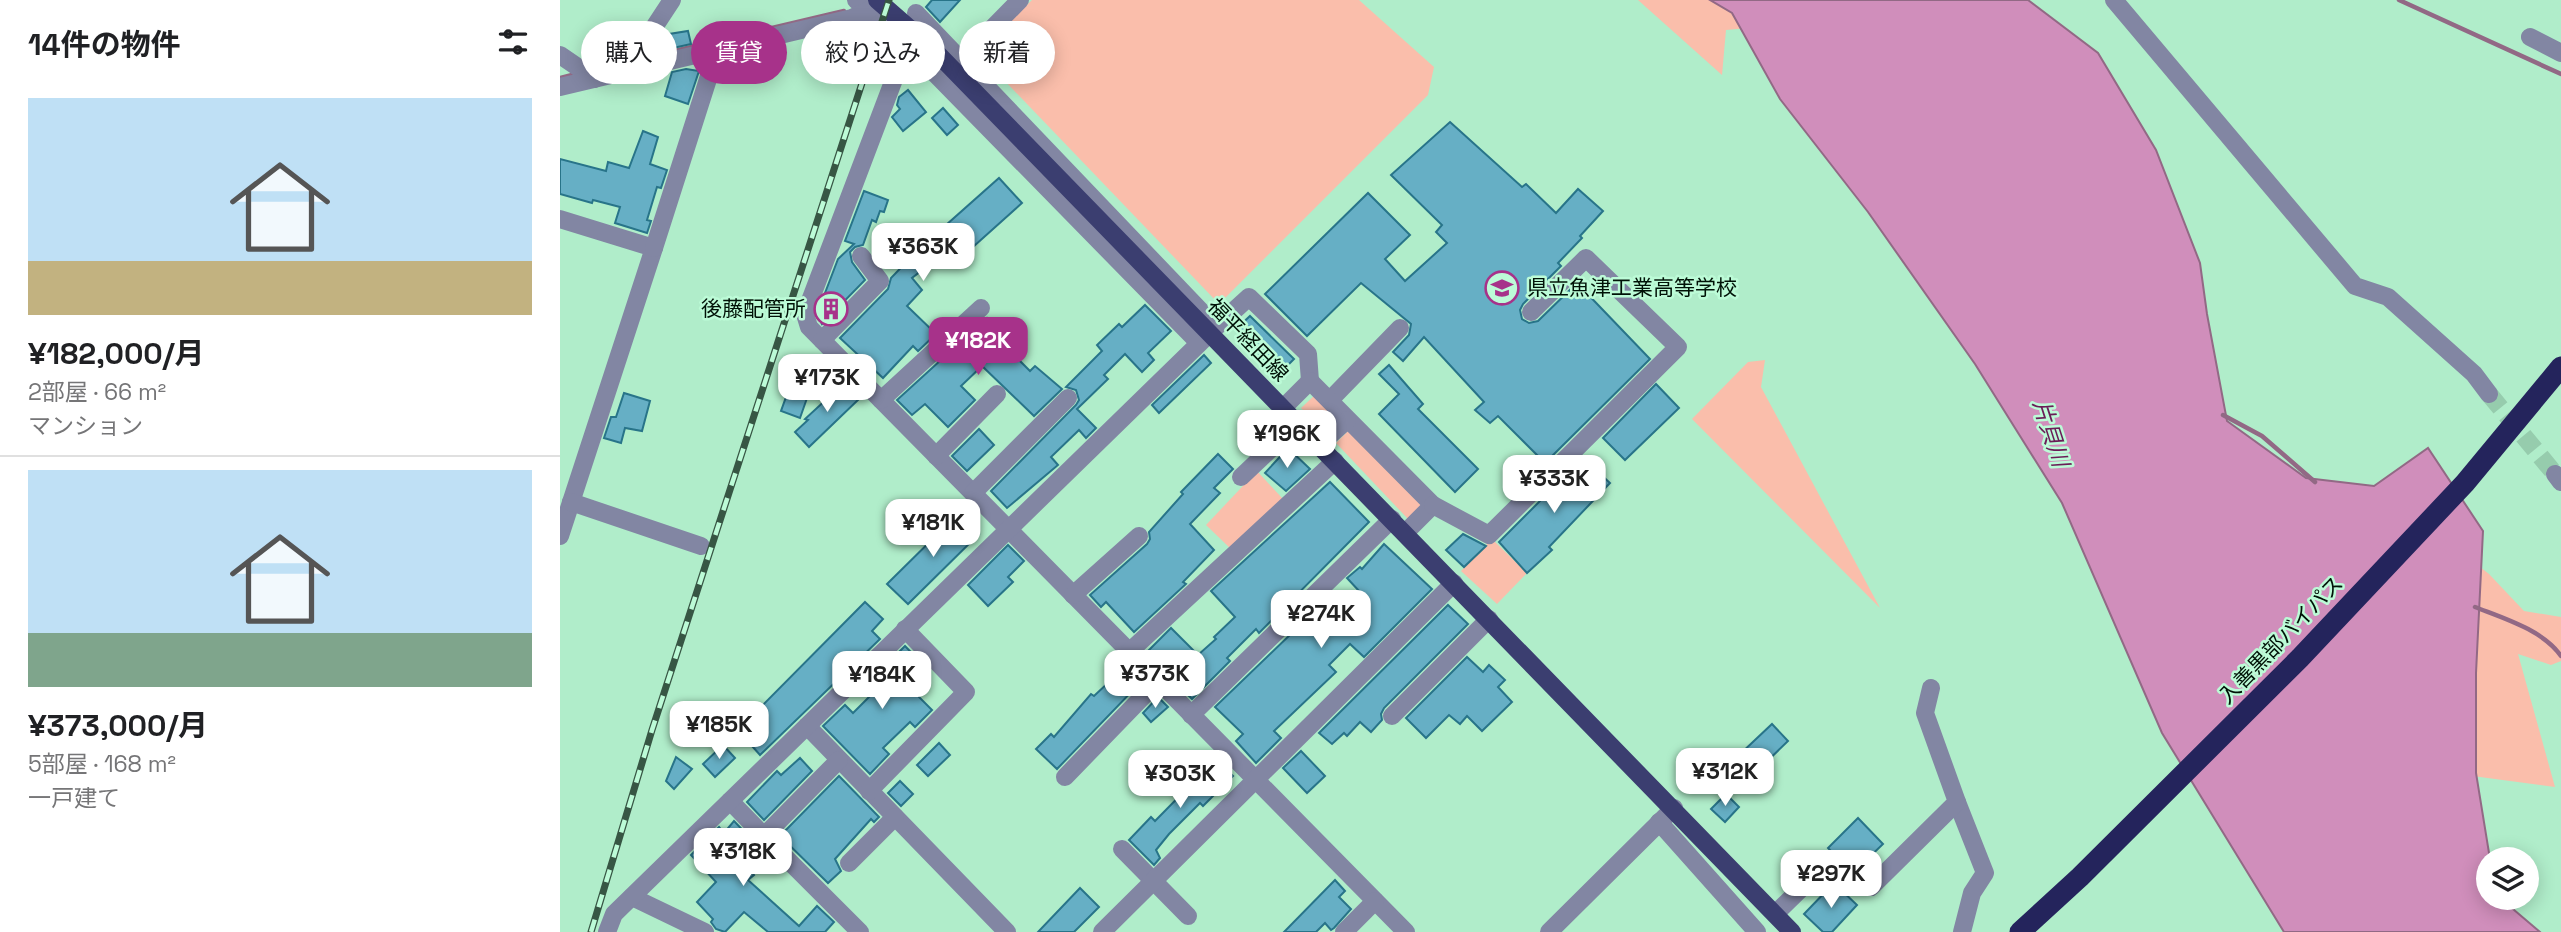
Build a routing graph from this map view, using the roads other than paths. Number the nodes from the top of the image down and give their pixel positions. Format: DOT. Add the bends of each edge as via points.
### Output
graph roads {
  1 [pos="672,0"];
  2 [pos="1020,0"];
  3 [pos="2114,0"];
  4 [pos="867,3"];
  5 [pos="916,13"];
  6 [pos="658,21"];
  7 [pos="884,21"];
  8 [pos="1000,21"];
  9 [pos="787,34"];
  10 [pos="2530,37"];
  11 [pos="2561,53"];
  12 [pos="560,55"];
  13 [pos="959,59"];
  14 [pos="581,69"];
  15 [pos="945,81"];
  16 [pos="581,82"];
  17 [pos="706,84"];
  18 [pos="892,84"];
  19 [pos="982,84"];
  20 [pos="560,87"];
  21 [pos="560,219"];
  22 [pos="654,248"];
  23 [pos="861,256"];
  24 [pos="981,308"];
  25 [pos="1531,312"];
  26 [pos="1400,328"];
  27 [pos="1208,334"];
  28 [pos="822,340"];
  29 [pos="2561,368"];
  30 [pos="1310,381"];
  31 [pos="997,394"];
  32 [pos="2489,394"];
  33 [pos="1068,398"];
  34 [pos="881,400"];
  35 [pos="1330,400"];
  36 [pos="1283,408"];
  37 [pos="1348,420"];
  38 [pos="1298,423"];
  39 [pos="1319,445"];
  40 [pos="936,456"];
  41 [pos="1335,461"];
  42 [pos="1241,477"];
  43 [pos="973,493"];
  44 [pos="571,502"];
  45 [pos="1433,505"];
  46 [pos="1392,519"];
  47 [pos="1007,528"];
  48 [pos="1405,533"];
  49 [pos="560,536"];
  50 [pos="1139,536"];
  51 [pos="701,546"];
  52 [pos="1454,583"];
  53 [pos="1073,595"];
  54 [pos="1489,619"];
  55 [pos="905,629"];
  56 [pos="1129,652"];
  57 [pos="1158,681"];
  58 [pos="1931,688"];
  59 [pos="1191,715"];
  60 [pos="1392,716"];
  61 [pos="807,726"];
  62 [pos="839,760"];
  63 [pos="1065,777"];
  64 [pos="1255,780"];
  65 [pos="869,791"];
  66 [pos="730,801"];
  67 [pos="1957,802"];
  68 [pos="1674,808"];
  69 [pos="895,817"];
  70 [pos="1659,822"];
  71 [pos="764,836"];
  72 [pos="1700,836"];
  73 [pos="1122,849"];
  74 [pos="849,863"];
  75 [pos="1154,881"];
  76 [pos="632,897"];
  77 [pos="1375,901"];
  78 [pos="1775,914"];
  79 [pos="1188,916"];
  80 [pos="607,932"];
  81 [pos="705,932"];
  82 [pos="860,932"];
  83 [pos="1007,932"];
  84 [pos="1102,932"];
  85 [pos="1344,932"];
  86 [pos="1406,932"];
  87 [pos="1549,932"];
  88 [pos="1757,932"];
  89 [pos="1782,932"];
  90 [pos="1793,932"];
  91 [pos="1962,932"];
  92 [pos="2020,932"];
  1 -- 6 [label="street"];
  2 -- 8 [label="street"];
  3 -- 32 [label="street" via="2356,286 2388,297 2474,374"];
  4 -- 7 [label="street"];
  4 -- 9 [label="street" via="852,18"];
  4 -- 27 [label="main road, 福平経田線" via="932,48"];
  5 -- 13 [label="street"];
  10 -- 11 [label="street"];
  12 -- 14 [label="street"];
  15 -- 27 [label="street"];
  16 -- 20 [label="street"];
  17 -- 22 [label="street"];
  18 -- 28 [label="street" via="805,314 809,327"];
  19 -- 27 [label="street"];
  21 -- 22 [label="street"];
  22 -- 44 [label="street"];
  23 -- 28 [label="street" via="880,281"];
  24 -- 34 [label="street"];
  25 -- 45 [label="street" via="1586,258 1678,347 1489,535"];
  26 -- 35 [label="street"];
  27 -- 30 [label="street" via="1249,297 1308,354"];
  27 -- 36 [label="main road, 福平経田線"];
  27 -- 47 [label="street"];
  28 -- 34 [label="street"];
  29 -- 92 [label="highway, 入善黒部バイパス" via="2465,483 2300,658"];
  30 -- 35 [label="street"];
  30 -- 36 [label="street"];
  31 -- 40 [label="street"];
  33 -- 43 [label="street"];
  34 -- 40 [label="street"];
  35 -- 37 [label="street"];
  36 -- 38 [label="main road, 福平経田線"];
  37 -- 39 [label="street"];
  37 -- 45 [label="street"];
  38 -- 39 [label="main road, 福平経田線"];
  38 -- 42 [label="street"];
  39 -- 41 [label="main road, 福平経田線"];
  40 -- 43 [label="street"];
  41 -- 46 [label="main road, 福平経田線"];
  41 -- 56 [label="street"];
  43 -- 47 [label="street"];
  44 -- 49 [label="street"];
  44 -- 51 [label="street"];
  45 -- 48 [label="street"];
  46 -- 48 [label="main road, 福平経田線"];
  46 -- 59 [label="street"];
  47 -- 53 [label="street"];
  47 -- 55 [label="street"];
  48 -- 52 [label="main road, 福平経田線"];
  50 -- 53 [label="street"];
  52 -- 54 [label="main road, 福平経田線"];
  52 -- 64 [label="street"];
  53 -- 56 [label="street"];
  54 -- 60 [label="street"];
  54 -- 68 [label="main road, 福平経田線"];
  55 -- 61 [label="street"];
  55 -- 65 [label="street" via="966,692"];
  56 -- 57 [label="street"];
  57 -- 59 [label="street"];
  57 -- 63 [label="street"];
  58 -- 67 [label="street" via="1925,713"];
  59 -- 64 [label="street"];
  61 -- 62 [label="street"];
  61 -- 66 [label="street"];
  62 -- 65 [label="street"];
  62 -- 71 [label="street"];
  64 -- 75 [label="street"];
  64 -- 77 [label="street"];
  65 -- 69 [label="street"];
  66 -- 71 [label="street"];
  66 -- 76 [label="street"];
  67 -- 78 [label="street" via="1871,887 1821,869"];
  67 -- 91 [label="street" via="1985,873 1972,893"];
  68 -- 70 [label="street"];
  68 -- 72 [label="main road, 福平経田線"];
  69 -- 74 [label="street"];
  69 -- 83 [label="street"];
  70 -- 87 [label="street"];
  70 -- 88 [label="street"];
  71 -- 82 [label="street"];
  72 -- 78 [label="main road, 福平経田線"];
  72 -- 89 [label="main road, 福平経田線" via="1742,891"];
  73 -- 75 [label="street"];
  75 -- 79 [label="street"];
  75 -- 84 [label="street"];
  76 -- 80 [label="street" via="614,914"];
  76 -- 81 [label="street"];
  77 -- 85 [label="street"];
  77 -- 86 [label="street"];
  78 -- 90 [label="main road, 福平経田線"];
}
